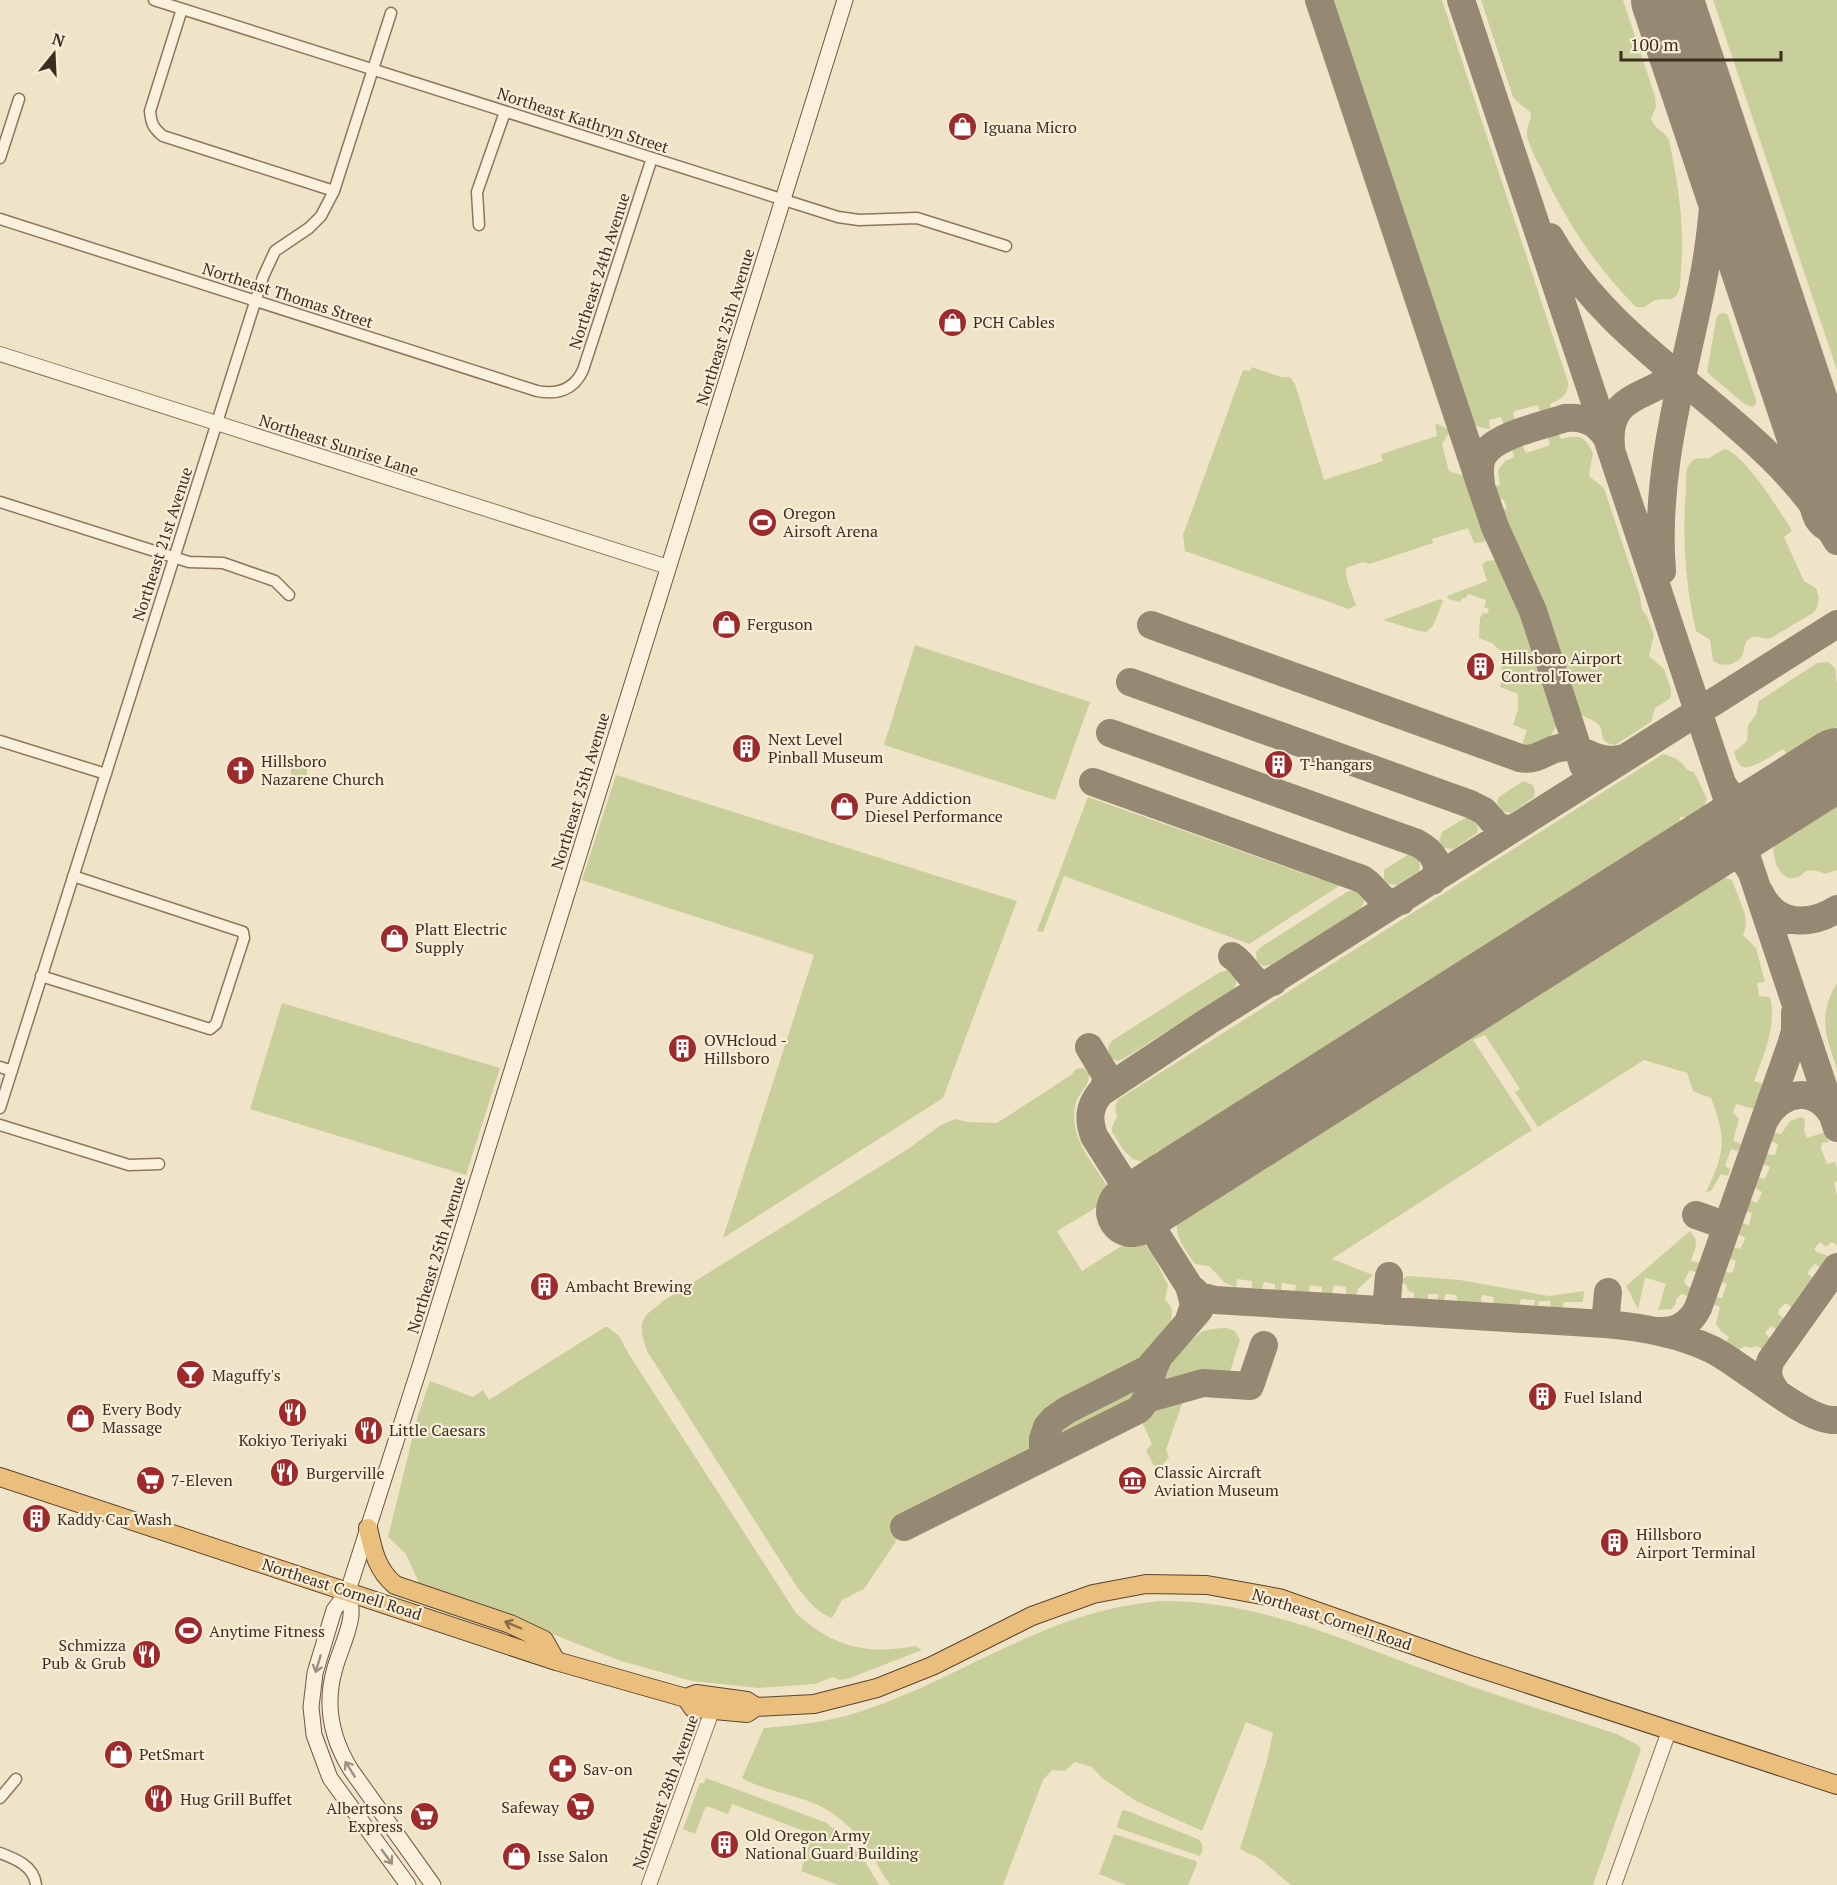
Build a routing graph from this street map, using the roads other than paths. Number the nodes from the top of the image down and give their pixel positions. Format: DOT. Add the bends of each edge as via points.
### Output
graph roads {
  1 [pos="154,0"];
  2 [pos="845,0"];
  3 [pos="182,9"];
  4 [pos="391,13"];
  5 [pos="373,69"];
  6 [pos="19,99"];
  7 [pos="505,112"];
  8 [pos="652,158"];
  9 [pos="0,159"];
  10 [pos="334,191"];
  11 [pos="784,200"];
  12 [pos="0,219"];
  13 [pos="479,225"];
  14 [pos="1006,246"];
  15 [pos="255,300"];
  16 [pos="0,354"];
  17 [pos="567,389"];
  18 [pos="215,423"];
  19 [pos="0,502"];
  20 [pos="173,556"];
  21 [pos="668,567"];
  22 [pos="289,595"];
  23 [pos="0,741"];
  24 [pos="106,774"];
  25 [pos="73,876"];
  26 [pos="41,976"];
  27 [pos="0,1067"];
  28 [pos="12,1071"];
  29 [pos="0,1108"];
  30 [pos="0,1125"];
  31 [pos="159,1164"];
  32 [pos="0,1477"];
  33 [pos="368,1528"];
  34 [pos="348,1591"];
  35 [pos="556,1660"];
  36 [pos="686,1698"];
  37 [pos="756,1707"];
  38 [pos="712,1711"];
  39 [pos="1669,1731"];
  40 [pos="16,1779"];
  41 [pos="1837,1785"];
  42 [pos="0,1798"];
  43 [pos="0,1853"];
  44 [pos="36,1882"];
  45 [pos="408,1885"];
  46 [pos="433,1885"];
  47 [pos="649,1885"];
  48 [pos="1614,1885"];
  1 -- 3 [label="street, Northeast Kathryn Street"];
  2 -- 11 [label="main road, Northeast 25th Avenue"];
  3 -- 5 [label="street, Northeast Kathryn Street"];
  3 -- 10 [label="street" via="150,111 156,130"];
  4 -- 5 [label="street, Northeast 21st Avenue"];
  5 -- 7 [label="street, Northeast Kathryn Street"];
  5 -- 10 [label="street, Northeast 21st Avenue"];
  6 -- 9 [label="street"];
  7 -- 8 [label="street, Northeast Kathryn Street"];
  7 -- 13 [label="street" via="477,192"];
  8 -- 11 [label="street, Northeast Kathryn Street"];
  8 -- 17 [label="street, Northeast 24th Avenue" via="583,370"];
  10 -- 15 [label="street, Northeast 21st Avenue" via="321,216 275,251"];
  11 -- 14 [label="street, Northeast Kathryn Street" via="859,220 917,218"];
  11 -- 21 [label="main road, Northeast 25th Avenue"];
  12 -- 15 [label="street, Northeast Thomas Street"];
  15 -- 17 [label="street, Northeast Thomas Street" via="537,391"];
  15 -- 18 [label="street, Northeast 21st Avenue"];
  16 -- 18 [label="street, Northeast Sunrise Lane"];
  18 -- 20 [label="street, Northeast 21st Avenue"];
  18 -- 21 [label="street, Northeast Sunrise Lane"];
  19 -- 20 [label="street"];
  20 -- 22 [label="street" via="189,562 223,564 274,581"];
  20 -- 24 [label="street, Northeast 21st Avenue"];
  21 -- 33 [label="main road, Northeast 25th Avenue"];
  23 -- 24 [label="street"];
  24 -- 25 [label="street, Northeast 21st Avenue"];
  25 -- 26 [label="street, Northeast 21st Avenue"];
  25 -- 26 [label="street" via="240,930 244,938 216,1024 210,1029"];
  26 -- 28 [label="street, Northeast 21st Avenue"];
  27 -- 28 [label="street"];
  28 -- 29 [label="street, Northeast 21st Avenue"];
  30 -- 31 [label="street" via="129,1166"];
  32 -- 34 [label="highway, Northeast Cornell Road"];
  33 -- 34 [label="main road, Northeast 25th Avenue"];
  35 -- 33 [label="highway, one-way" via="544,1640 510,1624 395,1585 377,1562"];
  34 -- 35 [label="highway, Northeast Cornell Road"];
  34 -- 45 [label="main road, Northeast 25th Avenue, one-way" via="334,1610 315,1673 311,1707 314,1735 330,1778"];
  46 -- 34 [label="main road, Northeast 25th Avenue, one-way" via="351,1770 332,1730 330,1695 334,1669 352,1615"];
  35 -- 36 [label="highway, Northeast Cornell Road"];
  36 -- 37 [label="highway, Northeast Cornell Road" via="696,1694 747,1701"];
  36 -- 38 [label="highway, Northeast Cornell Road" via="693,1708"];
  37 -- 38 [label="highway, Northeast Cornell Road" via="747,1713"];
  37 -- 39 [label="highway, Northeast Cornell Road" via="814,1704 857,1695 932,1666 1032,1616 1093,1594 1146,1584 1176,1584 1207,1585 1279,1598"];
  38 -- 47 [label="street, Northeast 28th Avenue"];
  39 -- 41 [label="highway, Northeast Cornell Road"];
  39 -- 48 [label="street"];
  40 -- 42 [label="street"];
  43 -- 44 [label="street" via="28,1866"];
}
